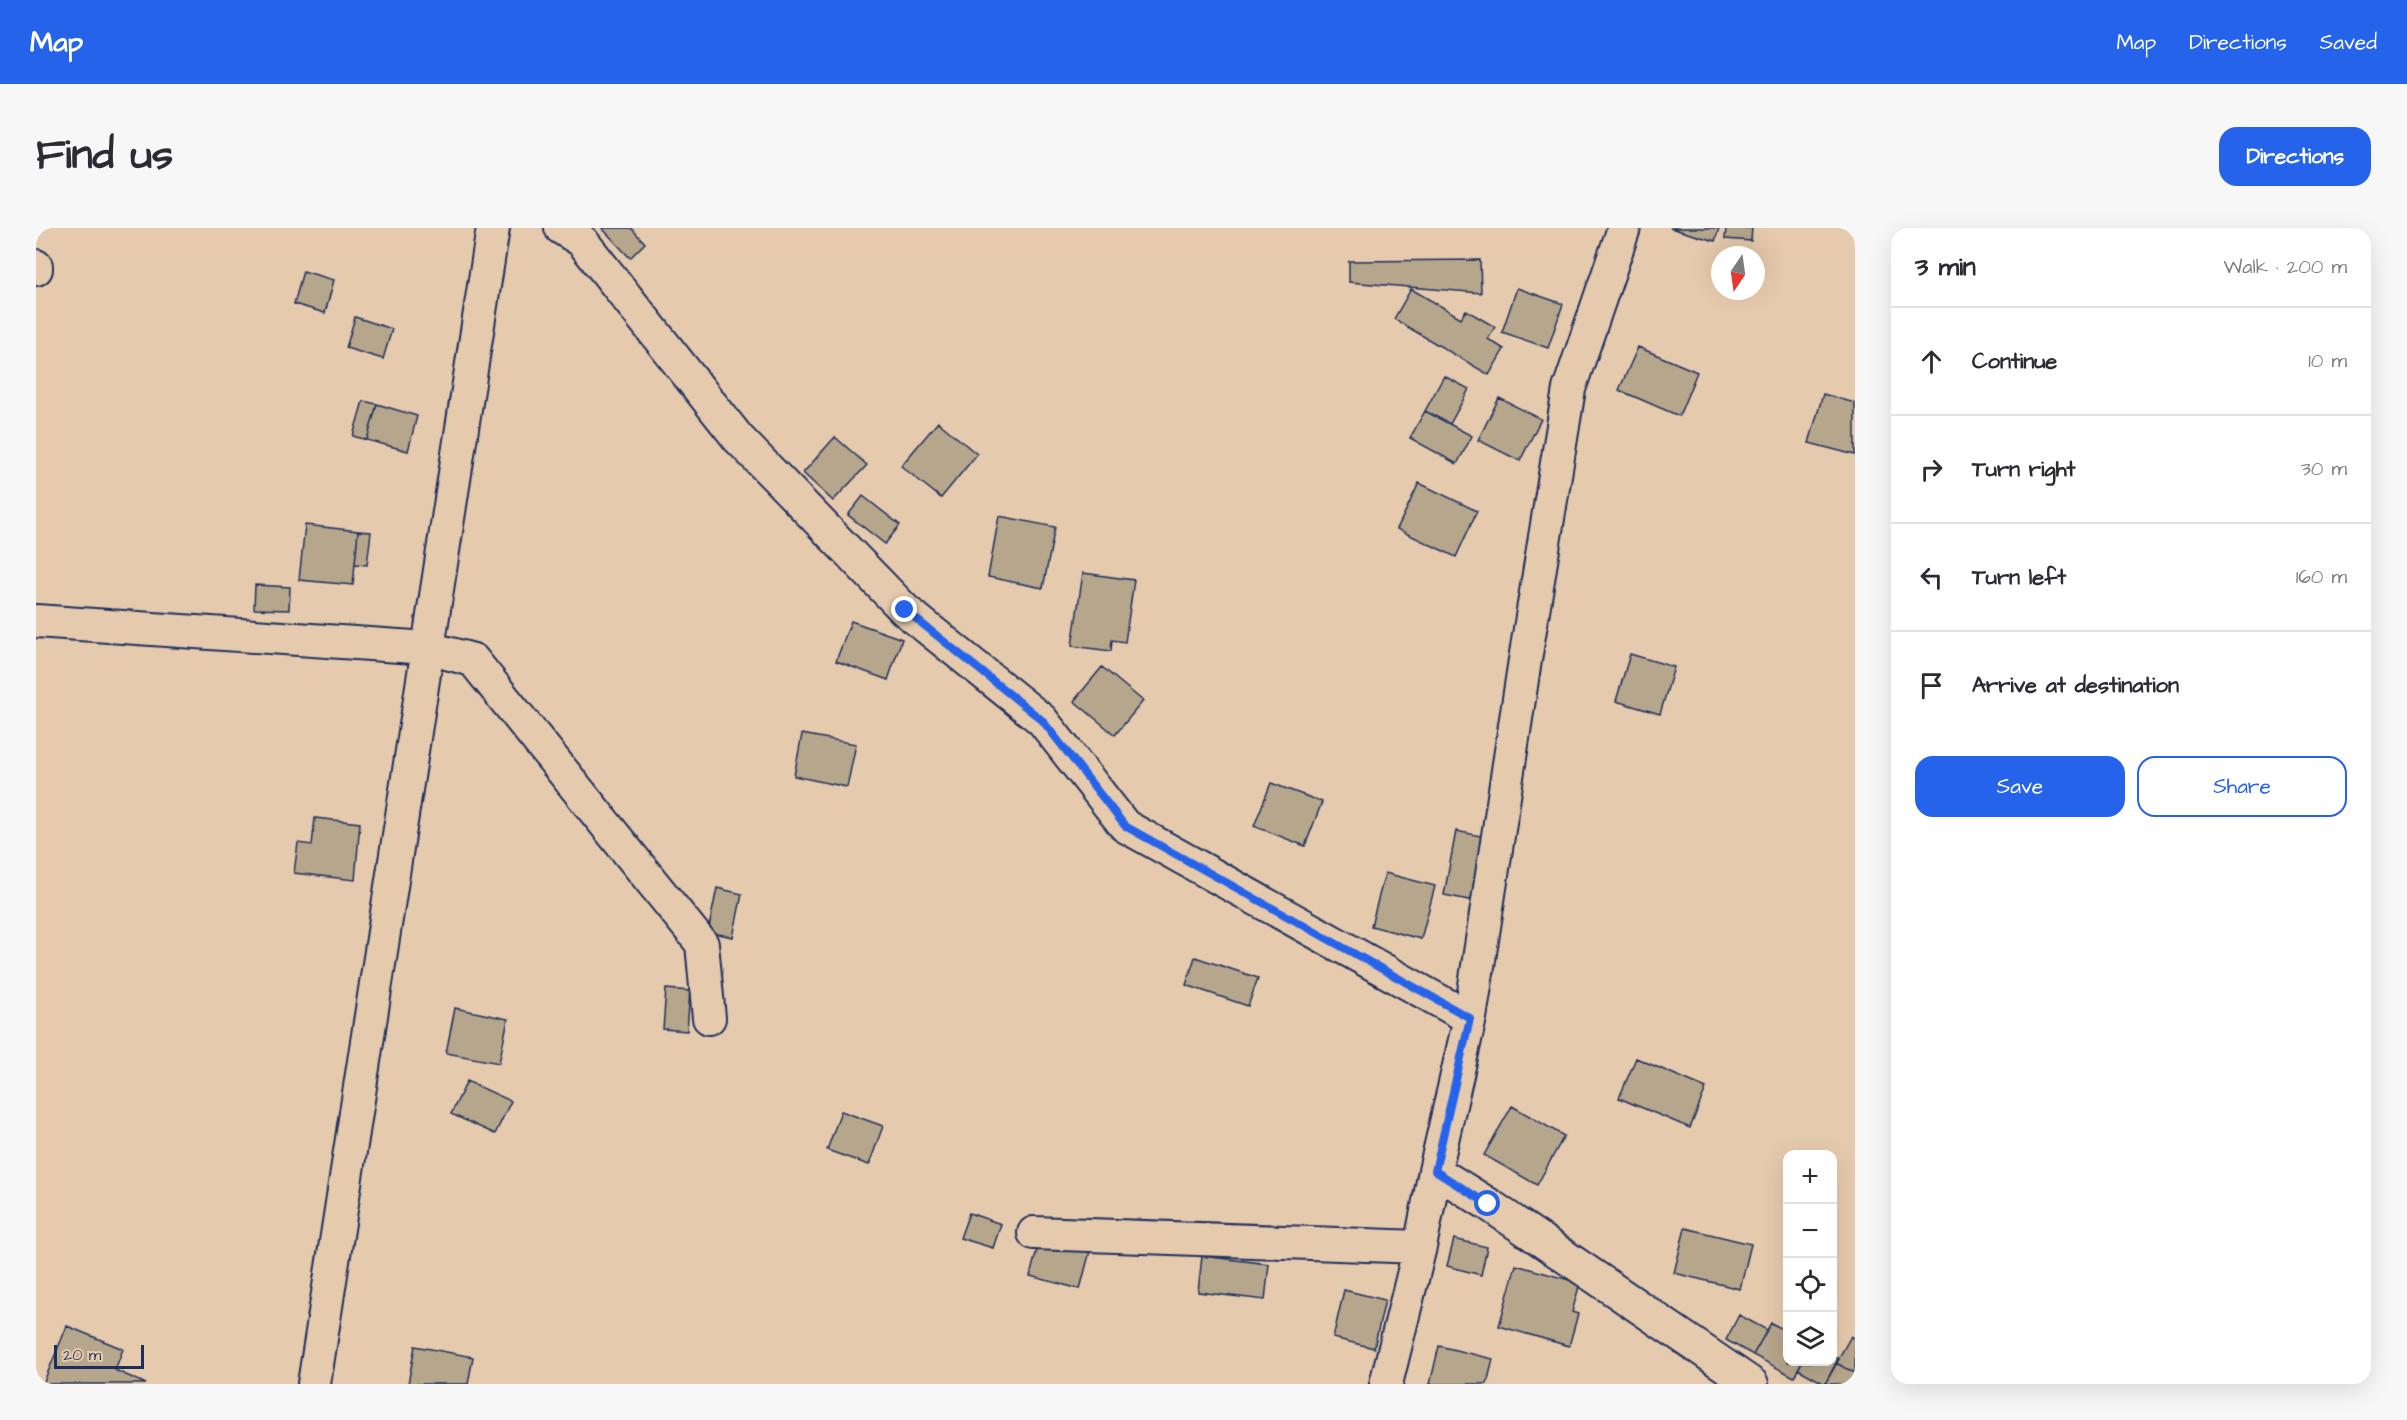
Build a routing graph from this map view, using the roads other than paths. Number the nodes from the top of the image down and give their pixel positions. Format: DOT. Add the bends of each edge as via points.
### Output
graph roads {
  1 [pos="494,228"];
  2 [pos="561,228"];
  3 [pos="1624,228"];
  4 [pos="36,621"];
  5 [pos="428,648"];
  6 [pos="708,1018"];
  7 [pos="1470,1018"];
  8 [pos="1435,1171"];
  9 [pos="1034,1233"];
  10 [pos="1420,1247"];
  11 [pos="314,1384"];
  12 [pos="1386,1384"];
  13 [pos="1752,1384"];
  1 -- 5 [label="street"];
  2 -- 7 [label="street" via="582,241 738,438 905,610 1042,720 1125,826"];
  3 -- 7 [label="street" via="1569,389"];
  4 -- 5 [label="street"];
  5 -- 6 [label="street" via="473,660 702,944"];
  5 -- 11 [label="street"];
  7 -- 8 [label="street"];
  8 -- 10 [label="street"];
  8 -- 13 [label="street"];
  9 -- 10 [label="street"];
  10 -- 12 [label="street"];
}
